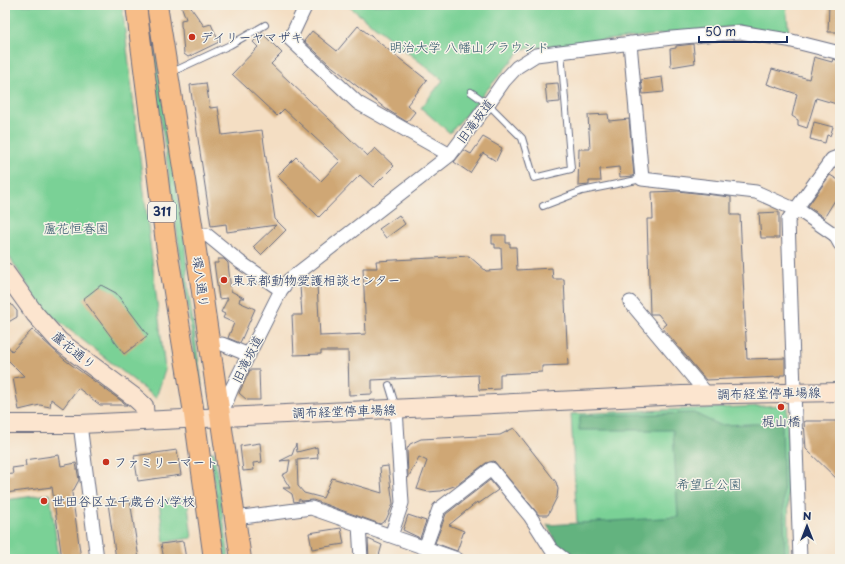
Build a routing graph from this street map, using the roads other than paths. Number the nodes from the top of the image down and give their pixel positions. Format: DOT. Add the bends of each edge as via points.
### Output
graph roads {
  1 [pos="136,5"];
  2 [pos="157,5"];
  3 [pos="306,5"];
  4 [pos="265,25"];
  5 [pos="630,43"];
  6 [pos="561,52"];
  7 [pos="840,53"];
  8 [pos="168,74"];
  9 [pos="471,92"];
  10 [pos="488,104"];
  11 [pos="840,156"];
  12 [pos="445,158"];
  13 [pos="642,179"];
  14 [pos="544,206"];
  15 [pos="795,210"];
  16 [pos="194,238"];
  17 [pos="840,244"];
  18 [pos="5,272"];
  19 [pos="281,290"];
  20 [pos="630,302"];
  21 [pos="222,344"];
  22 [pos="249,355"];
  23 [pos="389,385"];
  24 [pos="795,392"];
  25 [pos="840,392"];
  26 [pos="696,394"];
  27 [pos="396,409"];
  28 [pos="221,416"];
  29 [pos="194,418"];
  30 [pos="145,420"];
  31 [pos="5,424"];
  32 [pos="80,424"];
  33 [pos="235,518"];
  34 [pos="359,525"];
  35 [pos="391,536"];
  36 [pos="425,548"];
  37 [pos="97,559"];
  38 [pos="214,559"];
  39 [pos="241,559"];
  40 [pos="361,559"];
  41 [pos="457,559"];
  42 [pos="564,559"];
  43 [pos="800,559"];
  1 -- 29 [label="main road, 311" via="166,243"];
  2 -- 8 [label="main road, 環八通り / 311"];
  3 -- 12 [label="street" via="290,39 358,103"];
  4 -- 8 [label="lane" via="230,45"];
  5 -- 6 [label="street, 旧滝坂道"];
  5 -- 7 [label="street, 旧滝坂道" via="740,32 788,40"];
  5 -- 13 [label="street"];
  6 -- 10 [label="street, 旧滝坂道" via="536,55 517,67"];
  6 -- 10 [label="lane" via="571,169 534,178 522,138"];
  8 -- 16 [label="main road, 環八通り / 311"];
  9 -- 10 [label="lane"];
  10 -- 12 [label="street, 旧滝坂道"];
  11 -- 15 [label="street" via="832,159"];
  12 -- 19 [label="street, 旧滝坂道" via="289,280"];
  13 -- 14 [label="lane" via="582,191"];
  13 -- 15 [label="street" via="756,192"];
  15 -- 17 [label="street" via="835,234"];
  15 -- 24 [label="street" via="788,220"];
  16 -- 19 [label="street" via="207,235"];
  16 -- 28 [label="main road, 環八通り / 311"];
  18 -- 30 [label="main road, 蘆花通り" via="35,314 59,341 144,406"];
  19 -- 22 [label="street, 旧滝坂道"];
  20 -- 26 [label="street"];
  21 -- 22 [label="street"];
  22 -- 28 [label="street, 旧滝坂道"];
  23 -- 27 [label="lane"];
  24 -- 25 [label="main road, 調布経堂停車場線"];
  24 -- 26 [label="main road, 調布経堂停車場線"];
  24 -- 43 [label="street"];
  26 -- 27 [label="main road, 調布経堂停車場線"];
  27 -- 28 [label="main road, 調布経堂停車場線"];
  27 -- 35 [label="street" via="402,503"];
  28 -- 29 [label="main road, 調布経堂停車場線"];
  28 -- 33 [label="main road, 環八通り / 311"];
  29 -- 30 [label="main road, 調布経堂停車場線"];
  29 -- 38 [label="main road, 311"];
  30 -- 32 [label="main road, 調布経堂停車場線"];
  31 -- 32 [label="main road, 調布経堂停車場線"];
  32 -- 37 [label="street"];
  33 -- 34 [label="street" via="311,508"];
  33 -- 39 [label="main road, 環八通り / 311"];
  34 -- 35 [label="street"];
  34 -- 40 [label="street"];
  35 -- 36 [label="street"];
  36 -- 41 [label="street"];
  36 -- 42 [label="street" via="438,509 491,469 530,516 551,549"];
}
